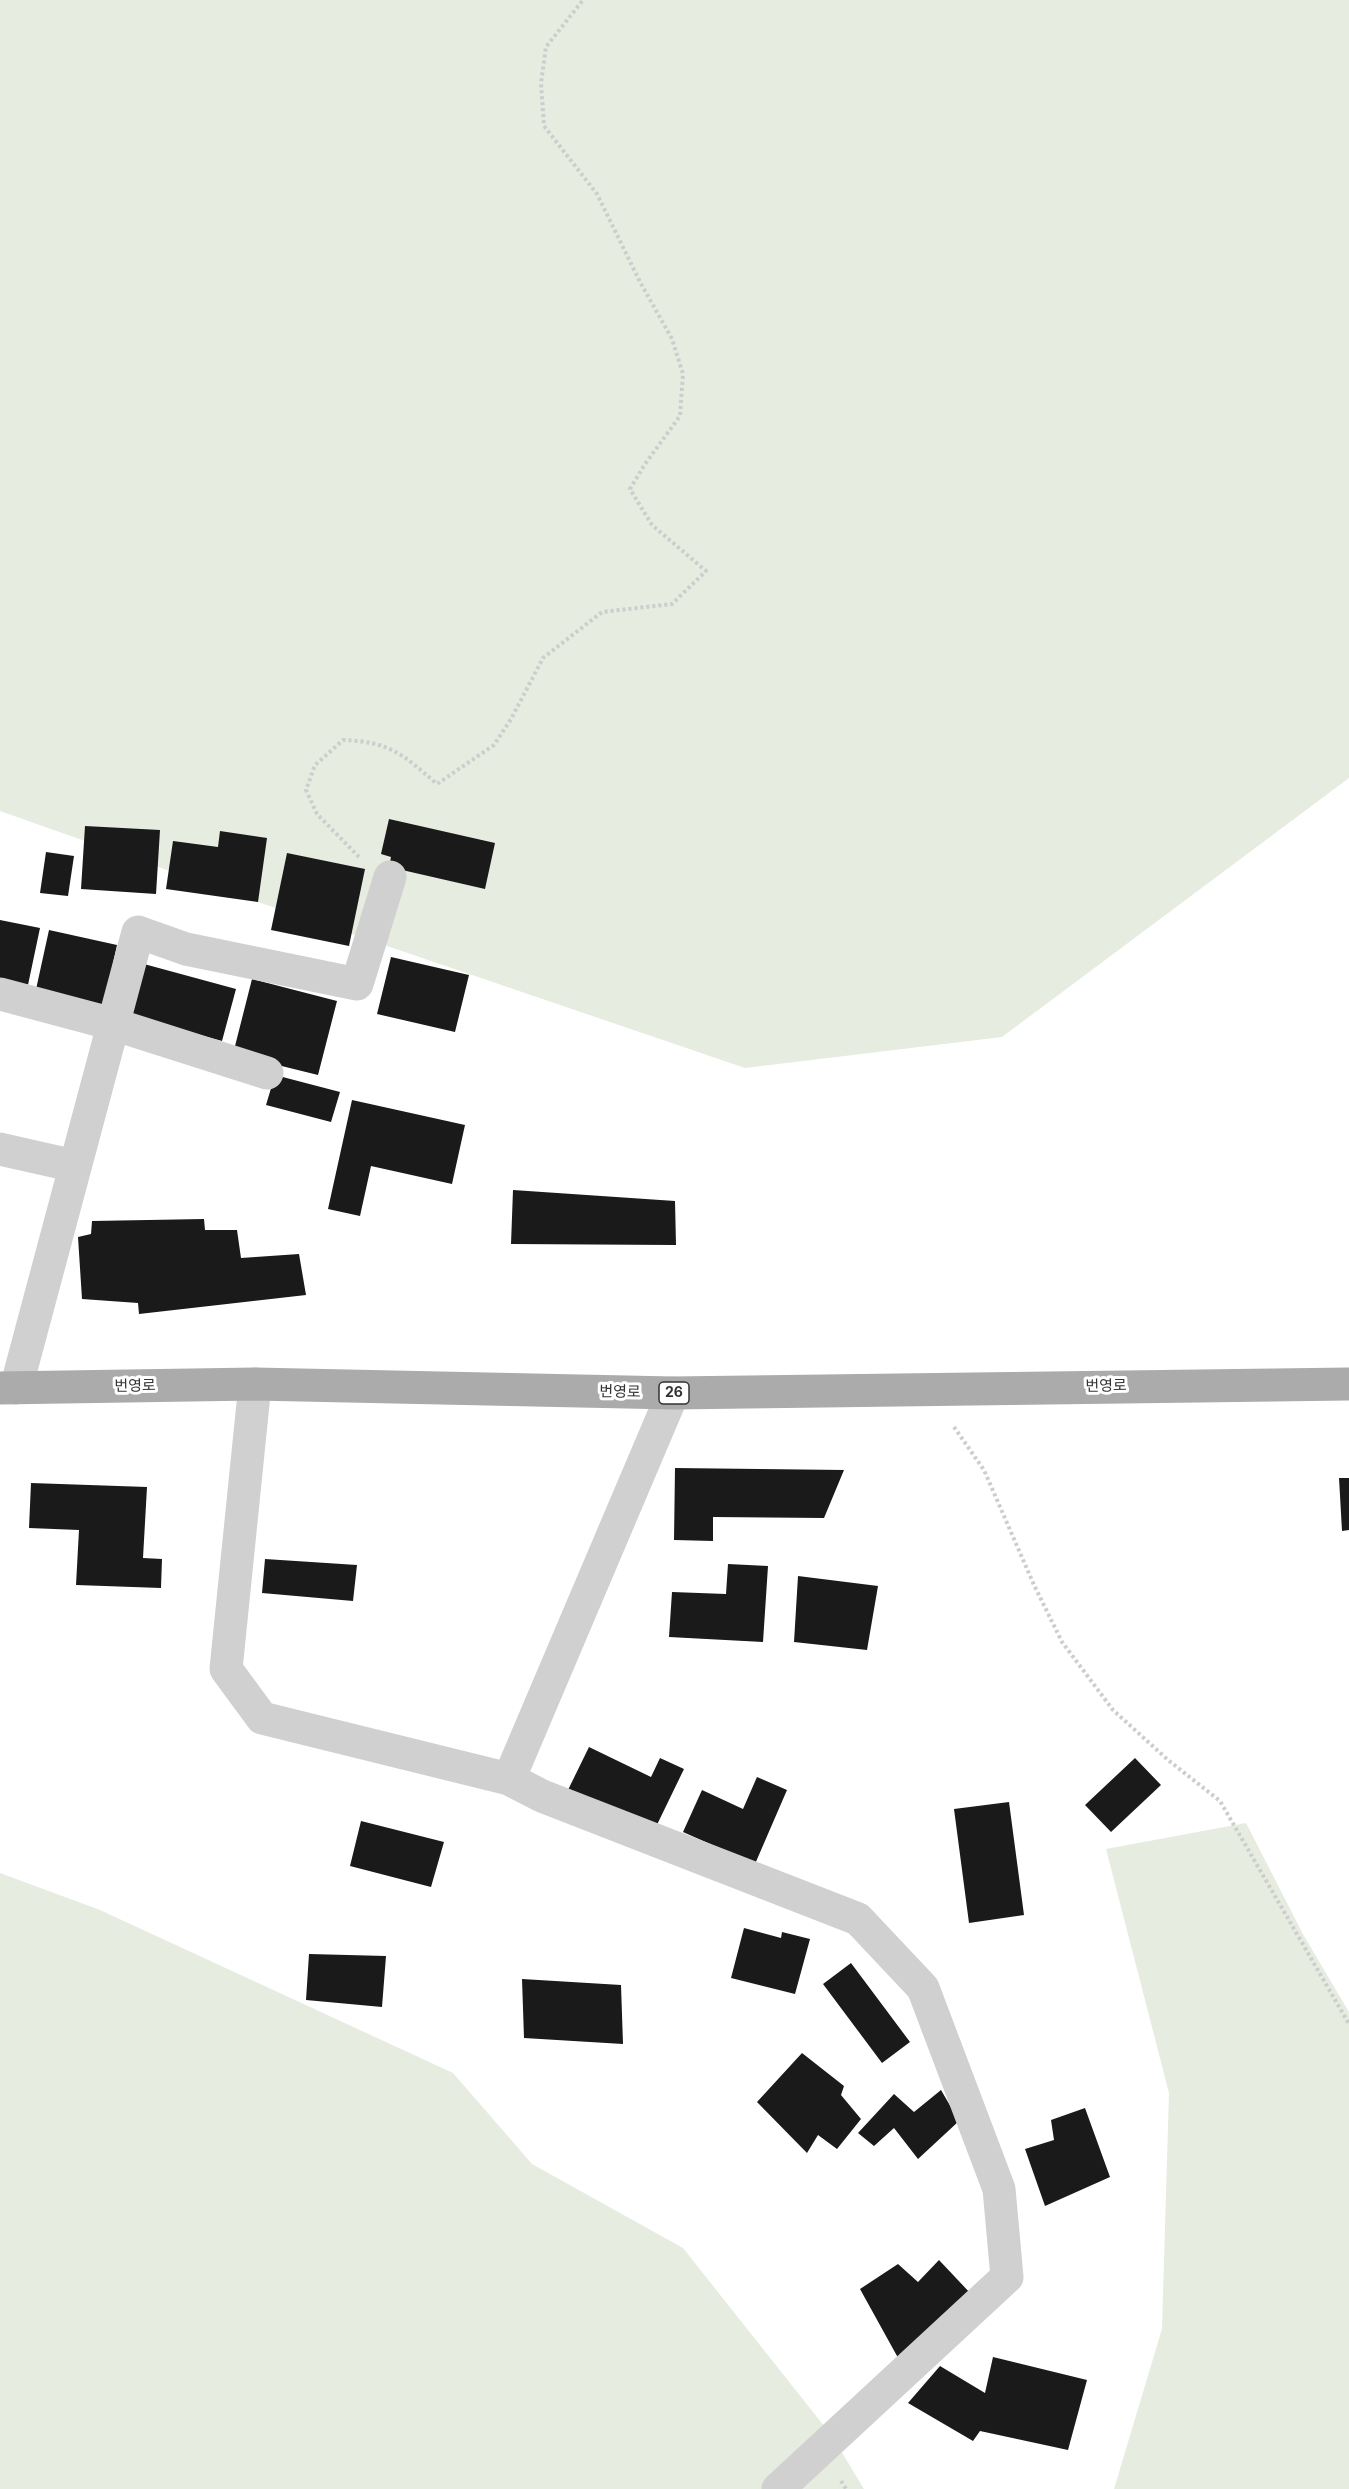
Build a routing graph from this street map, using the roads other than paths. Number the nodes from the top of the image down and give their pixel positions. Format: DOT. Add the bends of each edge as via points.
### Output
graph roads {
  1 [pos="390,877"];
  2 [pos="0,993"];
  3 [pos="113,1024"];
  4 [pos="267,1072"];
  5 [pos="0,1149"];
  6 [pos="75,1166"];
  7 [pos="255,1384"];
  8 [pos="1349,1384"];
  9 [pos="8,1388"];
  10 [pos="673,1393"];
  11 [pos="509,1779"];
  12 [pos="778,2489"];
  1 -- 3 [label="street" via="357,984 186,949 138,932"];
  2 -- 3 [label="street"];
  3 -- 4 [label="street"];
  3 -- 6 [label="street"];
  5 -- 6 [label="street"];
  6 -- 9 [label="street"];
  7 -- 9 [label="main road, 번영로 / 26"];
  7 -- 10 [label="main road, 번영로 / 26"];
  7 -- 11 [label="street" via="226,1669 262,1718"];
  8 -- 10 [label="main road, 번영로 / 26"];
  10 -- 11 [label="street"];
  11 -- 12 [label="street" via="553,1800 858,1919 923,1988 999,2189 1007,2277"];
}
